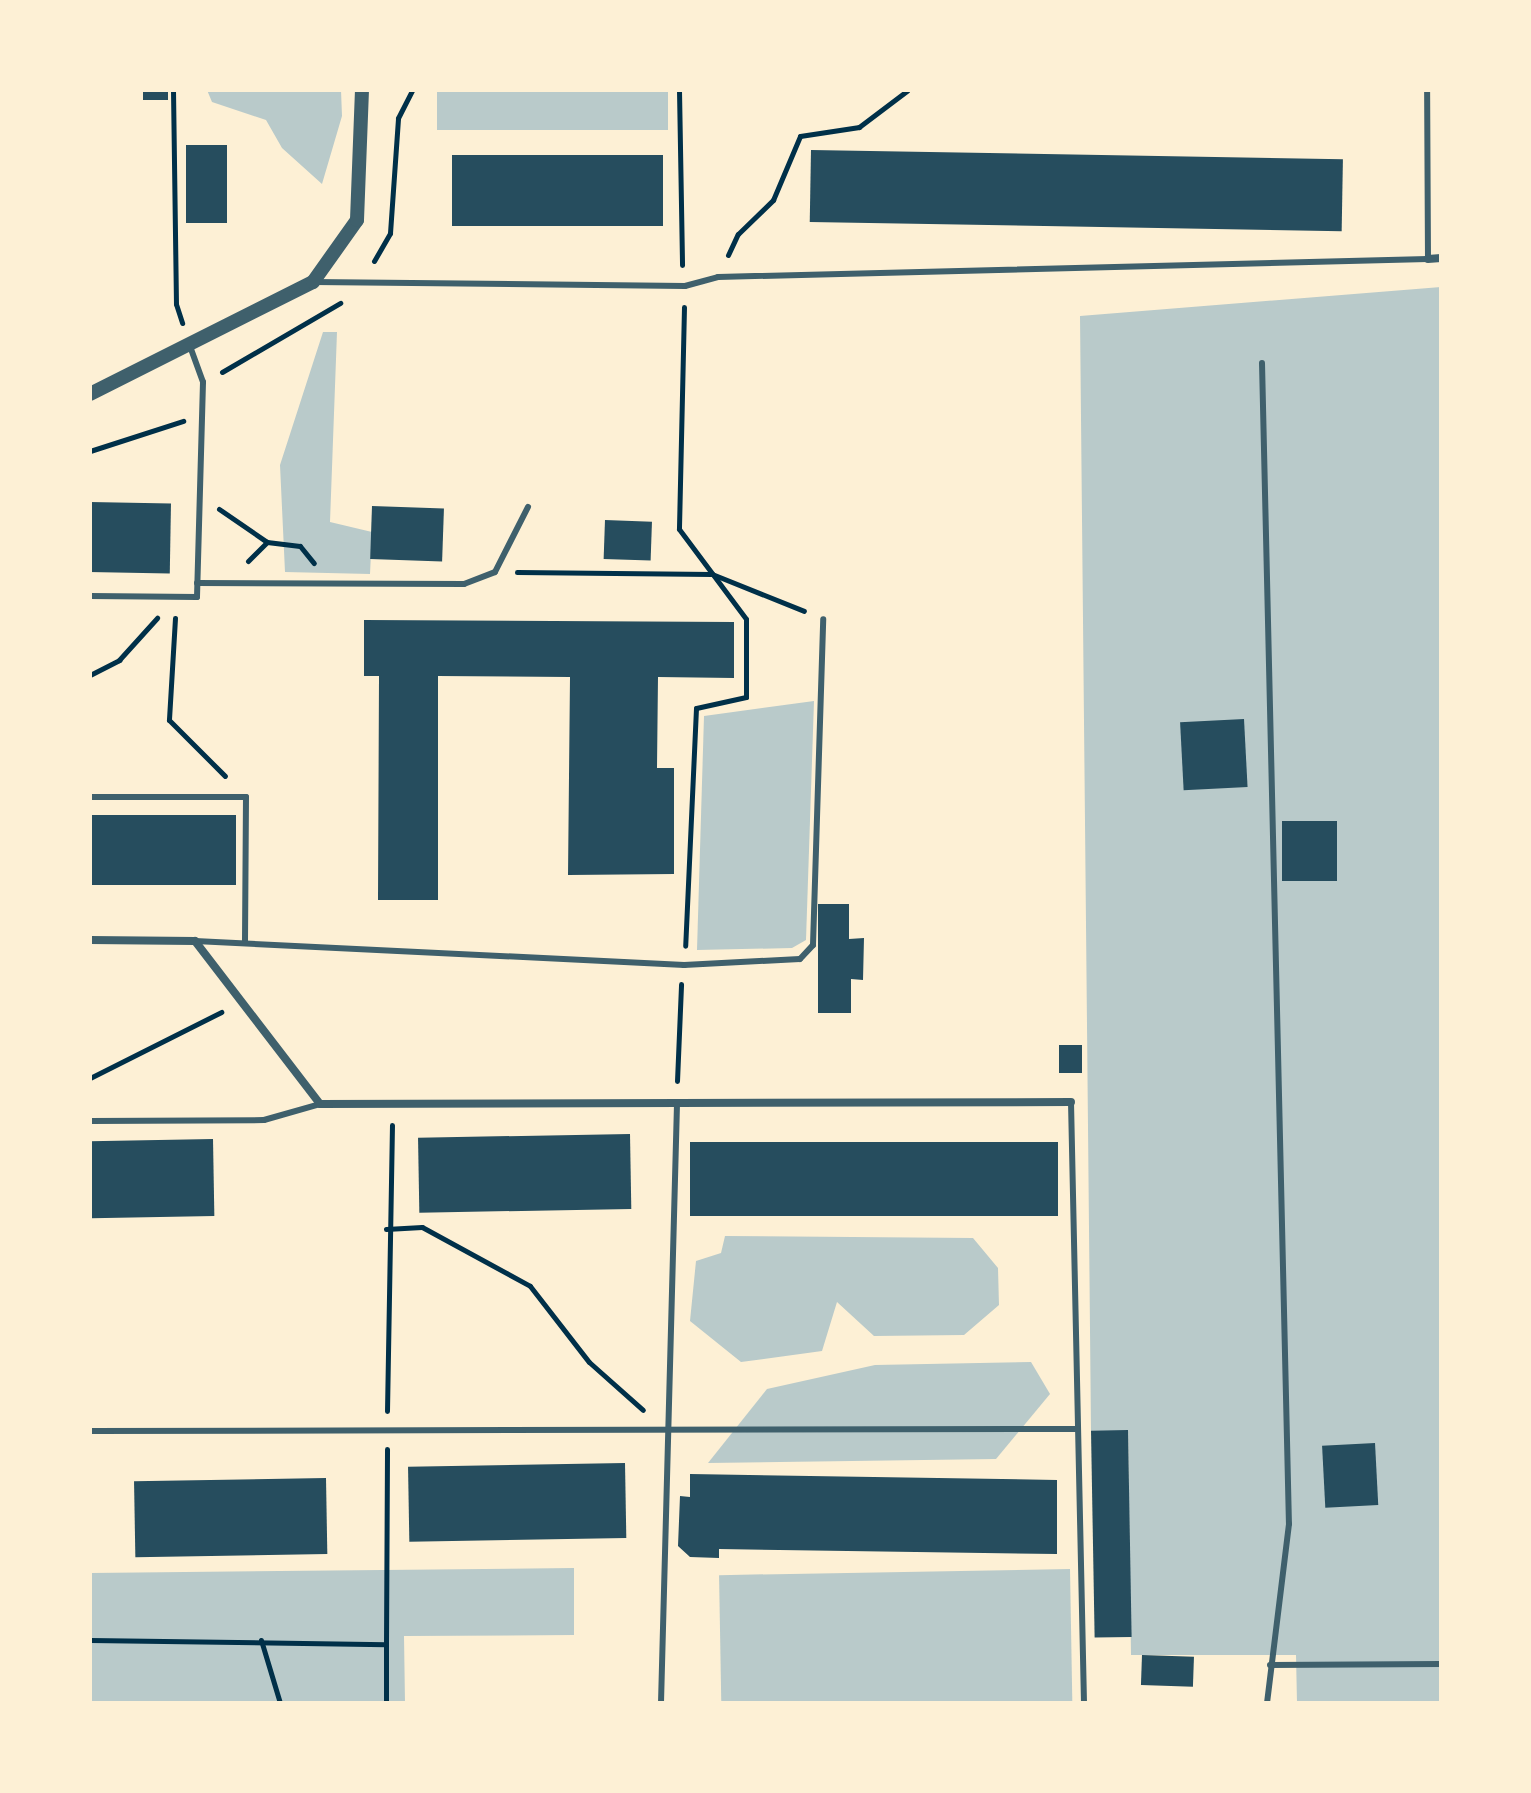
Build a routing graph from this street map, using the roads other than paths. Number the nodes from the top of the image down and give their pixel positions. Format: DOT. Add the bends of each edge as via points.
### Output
graph roads {
  1 [pos="362,90"];
  2 [pos="1427,90"];
  3 [pos="1441,258"];
  4 [pos="1428,259"];
  5 [pos="313,282"];
  6 [pos="190,346"];
  7 [pos="1262,363"];
  8 [pos="90,394"];
  9 [pos="528,507"];
  10 [pos="197,583"];
  11 [pos="90,596"];
  12 [pos="823,619"];
  13 [pos="90,797"];
  14 [pos="90,940"];
  15 [pos="195,941"];
  16 [pos="245,943"];
  17 [pos="1071,1102"];
  18 [pos="320,1104"];
  19 [pos="677,1104"];
  20 [pos="90,1121"];
  21 [pos="666,1429"];
  22 [pos="1077,1429"];
  23 [pos="90,1431"];
  24 [pos="1441,1664"];
  25 [pos="1270,1665"];
  26 [pos="661,1703"];
  27 [pos="1084,1703"];
  28 [pos="1267,1703"];
  1 -- 5 [label="street" via="357,220"];
  2 -- 4 [label="lane"];
  3 -- 4 [label="street"];
  4 -- 5 [label="lane" via="718,277 685,286"];
  5 -- 6 [label="street"];
  6 -- 8 [label="street"];
  6 -- 10 [label="lane" via="203,382"];
  7 -- 25 [label="lane" via="1289,1524"];
  9 -- 10 [label="lane" via="495,572 464,584"];
  10 -- 11 [label="lane" via="197,597"];
  12 -- 16 [label="lane" via="813,945 800,959 684,965"];
  13 -- 16 [label="lane" via="246,797"];
  14 -- 15 [label="street"];
  15 -- 16 [label="lane"];
  15 -- 18 [label="street"];
  17 -- 19 [label="street"];
  17 -- 22 [label="lane"];
  18 -- 19 [label="street"];
  18 -- 20 [label="lane" via="264,1120"];
  19 -- 21 [label="lane"];
  21 -- 22 [label="lane"];
  21 -- 23 [label="lane"];
  21 -- 26 [label="lane"];
  22 -- 27 [label="lane"];
  24 -- 25 [label="lane"];
  25 -- 28 [label="lane"];
}
